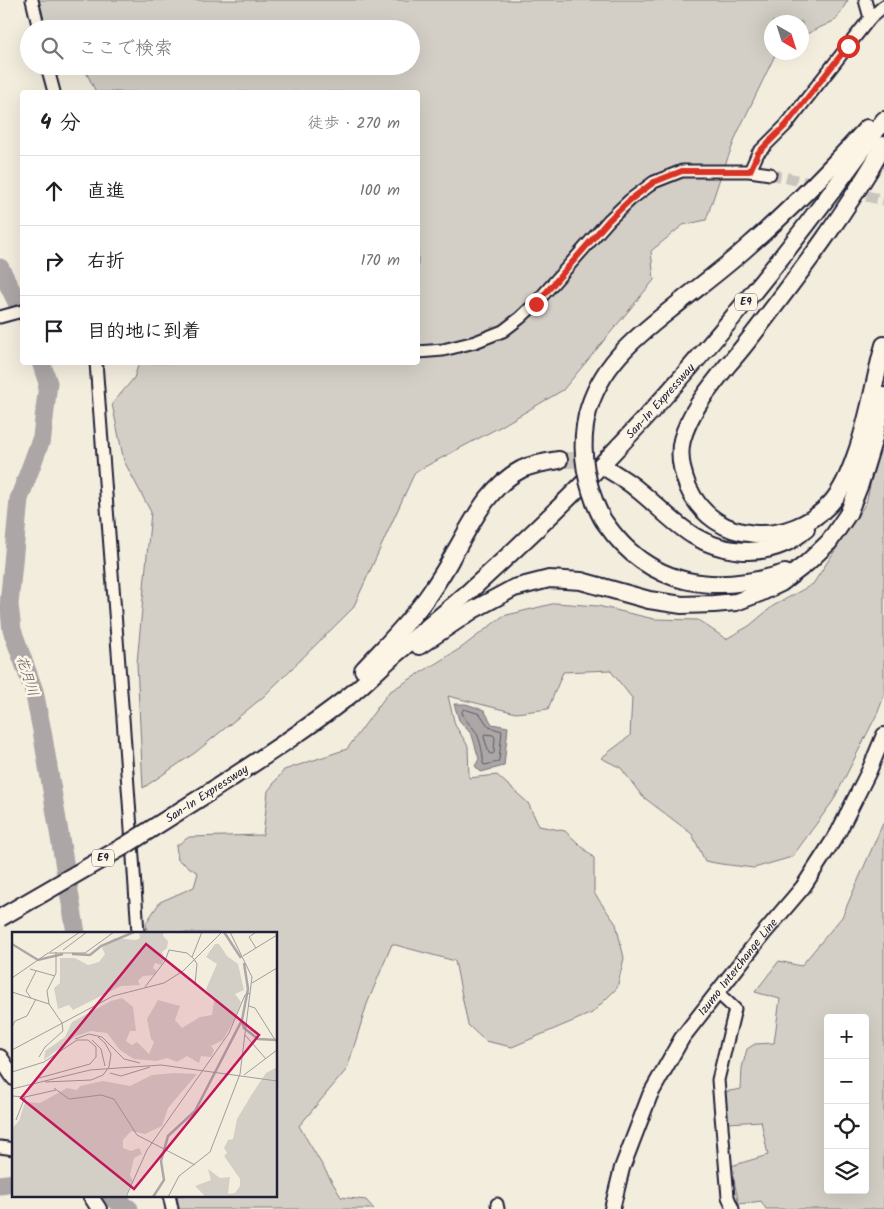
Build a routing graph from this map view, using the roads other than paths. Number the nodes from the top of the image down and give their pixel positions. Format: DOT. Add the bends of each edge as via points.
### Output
graph roads {
  1 [pos="32,0"];
  2 [pos="864,0"];
  3 [pos="884,6"];
  4 [pos="870,18"];
  5 [pos="37,20"];
  6 [pos="49,75"];
  7 [pos="53,90"];
  8 [pos="884,109"];
  9 [pos="884,120"];
  10 [pos="884,145"];
  11 [pos="750,171"];
  12 [pos="770,174"];
  13 [pos="20,312"];
  14 [pos="2,317"];
  15 [pos="884,345"];
  16 [pos="420,352"];
  17 [pos="96,365"];
  18 [pos="884,396"];
  19 [pos="559,460"];
  20 [pos="601,471"];
  21 [pos="830,504"];
  22 [pos="807,563"];
  23 [pos="349,692"];
  24 [pos="884,735"];
  25 [pos="203,793"];
  26 [pos="0,911"];
  27 [pos="0,918"];
  28 [pos="138,932"];
  29 [pos="718,992"];
  30 [pos="0,1058"];
  31 [pos="12,1075"];
  32 [pos="169,1196"];
  33 [pos="172,1209"];
  34 [pos="612,1209"];
  35 [pos="733,1209"];
  1 -- 5 [label="street"];
  2 -- 4 [label="street"];
  3 -- 4 [label="street"];
  4 -- 11 [label="street" via="786,125 758,153"];
  6 -- 7 [label="street"];
  8 -- 22 [label="highway, bridge" via="788,210 622,351 598,386 584,425 584,463 595,503 616,538 648,564 682,579 720,585 763,579"];
  9 -- 20 [label="highway, San-In Expressway / E9" via="791,246"];
  10 -- 21 [label="highway" via="790,286 698,404 682,441 681,461 692,494 702,509 726,527 758,534 793,529"];
  11 -- 12 [label="street"];
  11 -- 16 [label="street" via="682,171 654,182 616,213 536,304 509,326 475,342"];
  13 -- 14 [label="street"];
  15 -- 21 [label="highway" via="864,432 851,471"];
  17 -- 28 [label="street"];
  18 -- 22 [label="highway" via="860,484 848,514 829,542"];
  19 -- 23 [label="highway" via="523,469 496,489 474,518 413,617"];
  20 -- 21 [label="highway" via="637,488 695,537 732,550 750,552 785,544 814,522"];
  20 -- 23 [label="highway, San-In Expressway / E9" via="472,589"];
  22 -- 23 [label="highway" via="781,583 760,593 736,602 714,604 682,605 649,600 581,581 548,579 514,588 473,610"];
  23 -- 25 [label="highway, San-In Expressway / E9" via="307,727"];
  24 -- 29 [label="main road, Izumo Interchange Line" via="838,834 803,887"];
  25 -- 26 [label="highway, San-In Expressway / E9"];
  25 -- 27 [label="highway, San-In Expressway / E9, bridge" via="118,850"];
  29 -- 34 [label="main road, Izumo Interchange Line" via="682,1038 650,1095 622,1168"];
  29 -- 35 [label="street" via="734,1009 718,1080 728,1197"];
  30 -- 31 [label="main road"];
  32 -- 33 [label="street"];
}
